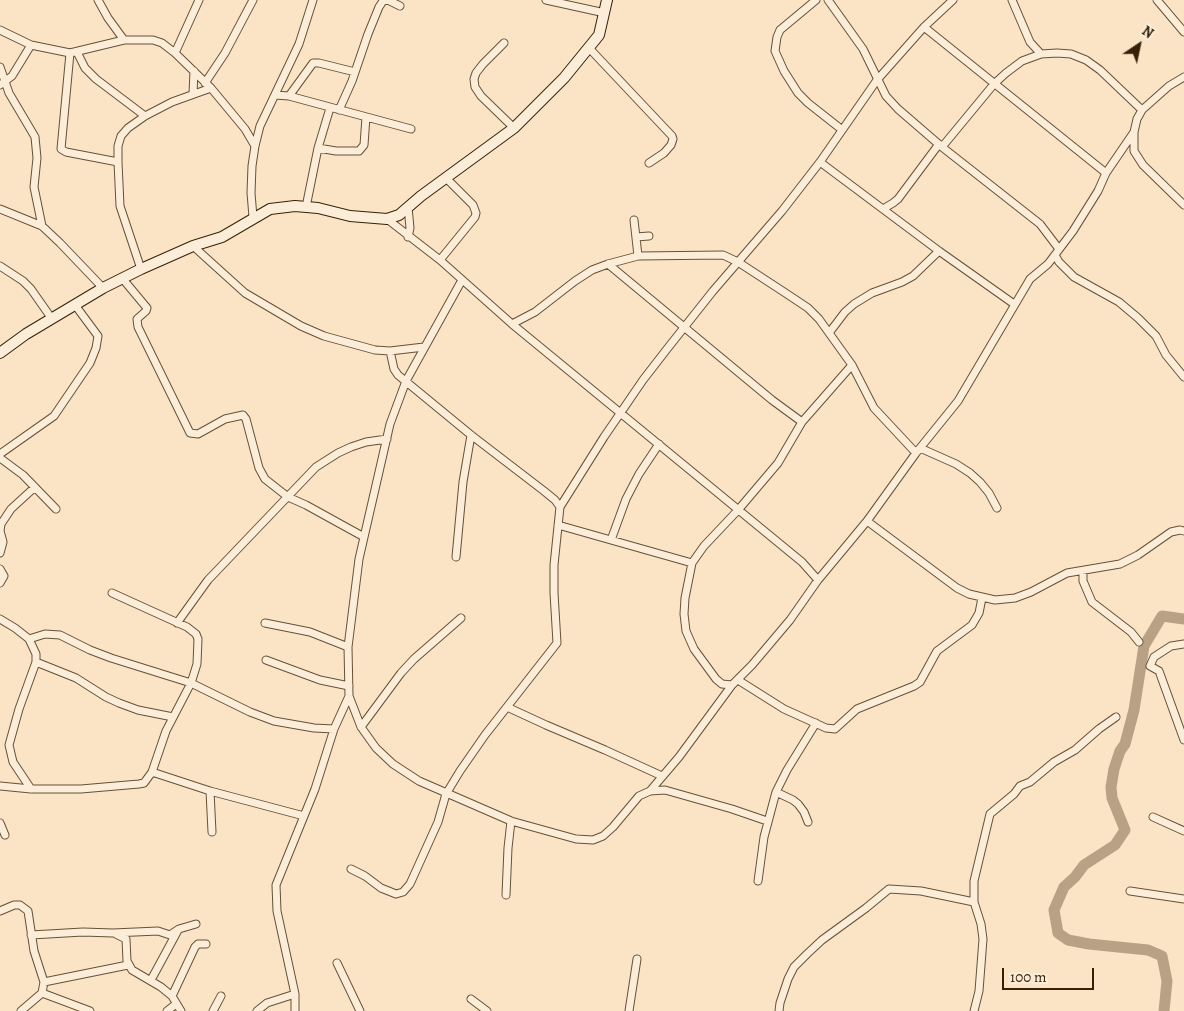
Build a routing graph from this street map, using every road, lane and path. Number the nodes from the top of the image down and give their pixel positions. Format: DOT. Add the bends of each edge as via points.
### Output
graph roads {
  1 [pos="98,0"];
  2 [pos="199,0"];
  3 [pos="252,0"];
  4 [pos="313,0"];
  5 [pos="546,0"];
  6 [pos="607,0"];
  7 [pos="828,0"];
  8 [pos="953,0"];
  9 [pos="1012,0"];
  10 [pos="1157,0"];
  11 [pos="813,1"];
  12 [pos="400,6"];
  13 [pos="605,13"];
  14 [pos="924,26"];
  15 [pos="0,30"];
  16 [pos="1184,32"];
  17 [pos="124,40"];
  18 [pos="504,44"];
  19 [pos="31,45"];
  20 [pos="589,48"];
  21 [pos="73,52"];
  22 [pos="175,53"];
  23 [pos="1040,54"];
  24 [pos="0,67"];
  25 [pos="194,71"];
  26 [pos="355,72"];
  27 [pos="1184,77"];
  28 [pos="877,80"];
  29 [pos="2,83"];
  30 [pos="994,84"];
  31 [pos="208,86"];
  32 [pos="193,94"];
  33 [pos="275,96"];
  34 [pos="289,96"];
  35 [pos="330,108"];
  36 [pos="339,110"];
  37 [pos="1142,110"];
  38 [pos="145,116"];
  39 [pos="366,117"];
  40 [pos="514,128"];
  41 [pos="411,129"];
  42 [pos="842,129"];
  43 [pos="1134,132"];
  44 [pos="941,145"];
  45 [pos="255,146"];
  46 [pos="318,148"];
  47 [pos="118,162"];
  48 [pos="820,162"];
  49 [pos="649,163"];
  50 [pos="1106,173"];
  51 [pos="446,178"];
  52 [pos="1184,205"];
  53 [pos="306,207"];
  54 [pos="408,207"];
  55 [pos="883,209"];
  56 [pos="0,210"];
  57 [pos="253,217"];
  58 [pos="386,219"];
  59 [pos="634,220"];
  60 [pos="42,226"];
  61 [pos="408,236"];
  62 [pos="649,236"];
  63 [pos="636,237"];
  64 [pos="193,246"];
  65 [pos="939,251"];
  66 [pos="1057,252"];
  67 [pos="638,256"];
  68 [pos="440,260"];
  69 [pos="738,262"];
  70 [pos="608,264"];
  71 [pos="0,266"];
  72 [pos="141,269"];
  73 [pos="122,278"];
  74 [pos="462,280"];
  75 [pos="102,288"];
  76 [pos="1014,304"];
  77 [pos="75,305"];
  78 [pos="52,319"];
  79 [pos="512,324"];
  80 [pos="685,327"];
  81 [pos="829,333"];
  82 [pos="424,347"];
  83 [pos="390,351"];
  84 [pos="0,353"];
  85 [pos="852,364"];
  86 [pos="1184,377"];
  87 [pos="406,382"];
  88 [pos="621,413"];
  89 [pos="802,422"];
  90 [pos="471,435"];
  91 [pos="386,439"];
  92 [pos="659,444"];
  93 [pos="918,451"];
  94 [pos="0,454"];
  95 [pos="0,458"];
  96 [pos="35,487"];
  97 [pos="288,498"];
  98 [pos="560,507"];
  99 [pos="56,508"];
  100 [pos="997,508"];
  101 [pos="739,509"];
  102 [pos="867,521"];
  103 [pos="558,525"];
  104 [pos="1184,531"];
  105 [pos="364,537"];
  106 [pos="611,540"];
  107 [pos="0,553"];
  108 [pos="456,557"];
  109 [pos="692,563"];
  110 [pos="0,569"];
  111 [pos="1083,571"];
  112 [pos="818,580"];
  113 [pos="0,583"];
  114 [pos="112,593"];
  115 [pos="982,598"];
  116 [pos="461,618"];
  117 [pos="0,619"];
  118 [pos="177,623"];
  119 [pos="265,623"];
  120 [pos="30,639"];
  121 [pos="1139,642"];
  122 [pos="1184,644"];
  123 [pos="348,647"];
  124 [pos="266,660"];
  125 [pos="36,662"];
  126 [pos="191,683"];
  127 [pos="735,683"];
  128 [pos="349,686"];
  129 [pos="349,696"];
  130 [pos="507,707"];
  131 [pos="173,717"];
  132 [pos="1116,717"];
  133 [pos="816,724"];
  134 [pos="361,727"];
  135 [pos="334,729"];
  136 [pos="1184,740"];
  137 [pos="152,772"];
  138 [pos="662,776"];
  139 [pos="0,786"];
  140 [pos="31,789"];
  141 [pos="210,791"];
  142 [pos="650,791"];
  143 [pos="776,792"];
  144 [pos="446,794"];
  145 [pos="304,816"];
  146 [pos="1153,817"];
  147 [pos="511,821"];
  148 [pos="767,821"];
  149 [pos="808,822"];
  150 [pos="0,823"];
  151 [pos="1184,831"];
  152 [pos="212,832"];
  153 [pos="5,836"];
  154 [pos="351,869"];
  155 [pos="758,881"];
  156 [pos="1130,891"];
  157 [pos="506,895"];
  158 [pos="1184,899"];
  159 [pos="974,902"];
  160 [pos="0,911"];
  161 [pos="196,924"];
  162 [pos="179,930"];
  163 [pos="113,933"];
  164 [pos="31,935"];
  165 [pos="206,944"];
  166 [pos="637,959"];
  167 [pos="338,963"];
  168 [pos="128,965"];
  169 [pos="151,980"];
  170 [pos="44,982"];
  171 [pos="42,993"];
  172 [pos="295,994"];
  173 [pos="172,996"];
  174 [pos="221,996"];
  175 [pos="470,999"];
  176 [pos="176,1004"];
  177 [pos="21,1011"];
  178 [pos="90,1011"];
  179 [pos="167,1011"];
  180 [pos="181,1011"];
  181 [pos="213,1011"];
  182 [pos="257,1011"];
  183 [pos="295,1011"];
  184 [pos="360,1011"];
  185 [pos="488,1011"];
  186 [pos="629,1011"];
  187 [pos="780,1011"];
  188 [pos="974,1011"];
  1 -- 17 [label="street"];
  2 -- 22 [label="street"];
  3 -- 31 [label="street"];
  4 -- 33 [label="street" via="299,44"];
  5 -- 13 [label="street"];
  6 -- 13 [label="street"];
  7 -- 28 [label="street" via="863,48"];
  8 -- 14 [label="street"];
  9 -- 23 [label="street" via="1030,42"];
  10 -- 16 [label="street"];
  11 -- 42 [label="street" via="780,30 775,51 798,93"];
  12 -- 26 [label="street" via="383,1"];
  13 -- 20 [label="street" via="600,35"];
  14 -- 28 [label="street"];
  14 -- 30 [label="street"];
  15 -- 19 [label="street"];
  17 -- 21 [label="street"];
  17 -- 22 [label="street" via="153,40"];
  18 -- 40 [label="street" via="483,64 474,79 475,88"];
  19 -- 21 [label="street"];
  19 -- 29 [label="street" via="17,70"];
  20 -- 40 [label="street"];
  20 -- 49 [label="street" via="672,136 671,145"];
  21 -- 38 [label="street" via="96,79"];
  21 -- 47 [label="street" via="61,148 66,152"];
  22 -- 25 [label="street"];
  23 -- 30 [label="street" via="1022,61"];
  23 -- 37 [label="street" via="1071,54 1086,60"];
  24 -- 29 [label="street"];
  25 -- 31 [label="street"];
  25 -- 32 [label="street"];
  26 -- 34 [label="street" via="313,63"];
  26 -- 36 [label="street"];
  27 -- 37 [label="street"];
  28 -- 42 [label="street"];
  28 -- 44 [label="street" via="898,109"];
  29 -- 60 [label="street" via="35,137 34,187"];
  30 -- 44 [label="street"];
  30 -- 50 [label="street"];
  31 -- 32 [label="street"];
  31 -- 45 [label="street" via="246,128"];
  32 -- 38 [label="street"];
  33 -- 34 [label="street"];
  33 -- 45 [label="street" via="260,126"];
  34 -- 35 [label="street"];
  35 -- 36 [label="street"];
  35 -- 46 [label="street"];
  36 -- 39 [label="street"];
  37 -- 43 [label="street"];
  38 -- 47 [label="street" via="121,136"];
  39 -- 41 [label="street"];
  39 -- 46 [label="street" via="364,145 359,152"];
  40 -- 51 [label="street"];
  42 -- 48 [label="street"];
  43 -- 50 [label="street"];
  43 -- 52 [label="street" via="1134,151 1143,165"];
  44 -- 55 [label="street" via="894,204"];
  44 -- 66 [label="street" via="1040,224"];
  45 -- 57 [label="street" via="251,193"];
  46 -- 53 [label="street"];
  47 -- 72 [label="street" via="120,206"];
  48 -- 55 [label="street"];
  48 -- 69 [label="street"];
  50 -- 66 [label="street" via="1098,191"];
  51 -- 54 [label="street"];
  51 -- 68 [label="street" via="473,205 476,213"];
  53 -- 57 [label="street" via="270,208"];
  53 -- 58 [label="street"];
  54 -- 58 [label="street" via="399,215"];
  54 -- 61 [label="street"];
  55 -- 65 [label="street"];
  56 -- 60 [label="street"];
  57 -- 64 [label="street" via="222,237"];
  58 -- 61 [label="street"];
  59 -- 63 [label="street"];
  60 -- 75 [label="street"];
  61 -- 68 [label="street"];
  62 -- 63 [label="street"];
  63 -- 67 [label="street"];
  64 -- 72 [label="street"];
  64 -- 83 [label="street" via="245,293 301,326 324,336"];
  65 -- 76 [label="street"];
  65 -- 81 [label="street" via="913,276 854,304"];
  66 -- 76 [label="street" via="1030,279"];
  66 -- 86 [label="street" via="1059,262 1074,277 1119,302 1138,318 1156,336"];
  67 -- 69 [label="street" via="715,254"];
  67 -- 70 [label="street"];
  68 -- 74 [label="street"];
  69 -- 80 [label="street"];
  69 -- 81 [label="street" via="808,308"];
  70 -- 79 [label="street" via="592,270 535,312"];
  70 -- 80 [label="street"];
  71 -- 78 [label="street" via="31,289"];
  72 -- 73 [label="street"];
  73 -- 75 [label="street"];
  73 -- 97 [label="street" via="147,308 137,319 138,328 190,432 198,434 225,419 242,415 265,479"];
  74 -- 79 [label="street"];
  74 -- 82 [label="street"];
  75 -- 77 [label="street"];
  76 -- 93 [label="street" via="958,401"];
  77 -- 78 [label="street"];
  77 -- 94 [label="street" via="98,336 90,363 54,416"];
  78 -- 84 [label="street"];
  79 -- 88 [label="street"];
  80 -- 88 [label="street"];
  80 -- 89 [label="street"];
  81 -- 85 [label="street"];
  82 -- 83 [label="street"];
  82 -- 87 [label="street"];
  83 -- 87 [label="street" via="394,368"];
  85 -- 89 [label="street"];
  85 -- 93 [label="street" via="874,408"];
  87 -- 90 [label="street"];
  87 -- 91 [label="street"];
  88 -- 92 [label="street"];
  88 -- 98 [label="street"];
  89 -- 101 [label="street" via="778,463"];
  90 -- 98 [label="street"];
  90 -- 108 [label="street"];
  91 -- 97 [label="street" via="351,446 332,456 316,467"];
  91 -- 105 [label="street"];
  92 -- 101 [label="street"];
  92 -- 106 [label="street" via="626,499"];
  93 -- 100 [label="street" via="956,464 970,473 989,493"];
  93 -- 102 [label="street"];
  95 -- 96 [label="street"];
  96 -- 99 [label="street"];
  96 -- 107 [label="street" via="11,509 1,524 3,542"];
  97 -- 105 [label="street"];
  97 -- 118 [label="street" via="208,580"];
  98 -- 103 [label="street"];
  101 -- 109 [label="street"];
  101 -- 112 [label="street" via="802,562"];
  102 -- 112 [label="street"];
  102 -- 115 [label="street" via="957,588"];
  103 -- 106 [label="street"];
  103 -- 130 [label="street" via="554,593 557,642"];
  104 -- 111 [label="street" via="1171,532 1120,564"];
  105 -- 123 [label="street"];
  106 -- 109 [label="street"];
  109 -- 127 [label="street" via="685,598 686,631 716,679 722,684"];
  110 -- 113 [label="street" via="4,576"];
  111 -- 115 [label="street" via="1067,573 1015,598"];
  111 -- 121 [label="street" via="1083,581 1092,602"];
  112 -- 127 [label="street" via="790,620"];
  114 -- 118 [label="street"];
  115 -- 133 [label="street" via="972,625 936,651 920,682 857,709 835,729"];
  116 -- 134 [label="street" via="401,673"];
  117 -- 120 [label="street"];
  118 -- 126 [label="street" via="192,630 198,639 197,664"];
  119 -- 123 [label="street" via="310,632"];
  120 -- 125 [label="street"];
  120 -- 126 [label="street" via="45,634 60,635 111,658"];
  122 -- 136 [label="street" via="1172,646 1154,657 1150,666 1159,671"];
  123 -- 128 [label="street"];
  124 -- 128 [label="street" via="320,680"];
  125 -- 131 [label="street" via="76,678 119,704"];
  125 -- 140 [label="street" via="9,745 13,762"];
  126 -- 131 [label="street"];
  126 -- 135 [label="street" via="274,721"];
  127 -- 133 [label="street"];
  127 -- 138 [label="street"];
  128 -- 129 [label="street"];
  129 -- 134 [label="street"];
  129 -- 135 [label="street"];
  130 -- 138 [label="street"];
  130 -- 144 [label="street"];
  131 -- 137 [label="street"];
  132 -- 159 [label="street" via="1075,750 1020,786 990,814 976,865"];
  133 -- 143 [label="street"];
  134 -- 144 [label="street" via="393,764"];
  135 -- 145 [label="street"];
  137 -- 140 [label="street" via="144,783 139,784"];
  137 -- 141 [label="street"];
  138 -- 142 [label="street"];
  139 -- 140 [label="street"];
  141 -- 145 [label="street"];
  141 -- 152 [label="street"];
  142 -- 147 [label="street" via="639,796 603,836 593,840"];
  142 -- 148 [label="street" via="665,790"];
  143 -- 148 [label="street"];
  143 -- 149 [label="street" via="798,804"];
  144 -- 147 [label="street"];
  144 -- 154 [label="street" via="438,822 410,884 403,892 396,894 381,888"];
  145 -- 172 [label="street" via="276,885 281,936"];
  146 -- 151 [label="street"];
  147 -- 157 [label="street"];
  148 -- 155 [label="street"];
  150 -- 153 [label="street"];
  156 -- 158 [label="street"];
  159 -- 187 [label="street" via="921,890 889,889 806,954 788,979"];
  159 -- 188 [label="street" via="983,939"];
  160 -- 164 [label="street" via="14,905 25,907 30,915"];
  161 -- 162 [label="street"];
  162 -- 163 [label="street" via="170,936 158,931"];
  162 -- 169 [label="street"];
  163 -- 164 [label="street"];
  163 -- 168 [label="street" via="126,939"];
  164 -- 170 [label="street"];
  165 -- 173 [label="street" via="195,947"];
  166 -- 186 [label="street"];
  167 -- 184 [label="street"];
  168 -- 169 [label="street"];
  168 -- 170 [label="street"];
  169 -- 173 [label="street"];
  170 -- 171 [label="street"];
  171 -- 177 [label="street"];
  171 -- 178 [label="street"];
  172 -- 182 [label="street" via="267,1003"];
  172 -- 183 [label="street"];
  173 -- 176 [label="street"];
  174 -- 181 [label="street"];
  175 -- 185 [label="street"];
  176 -- 179 [label="street"];
  176 -- 180 [label="street"];
}
